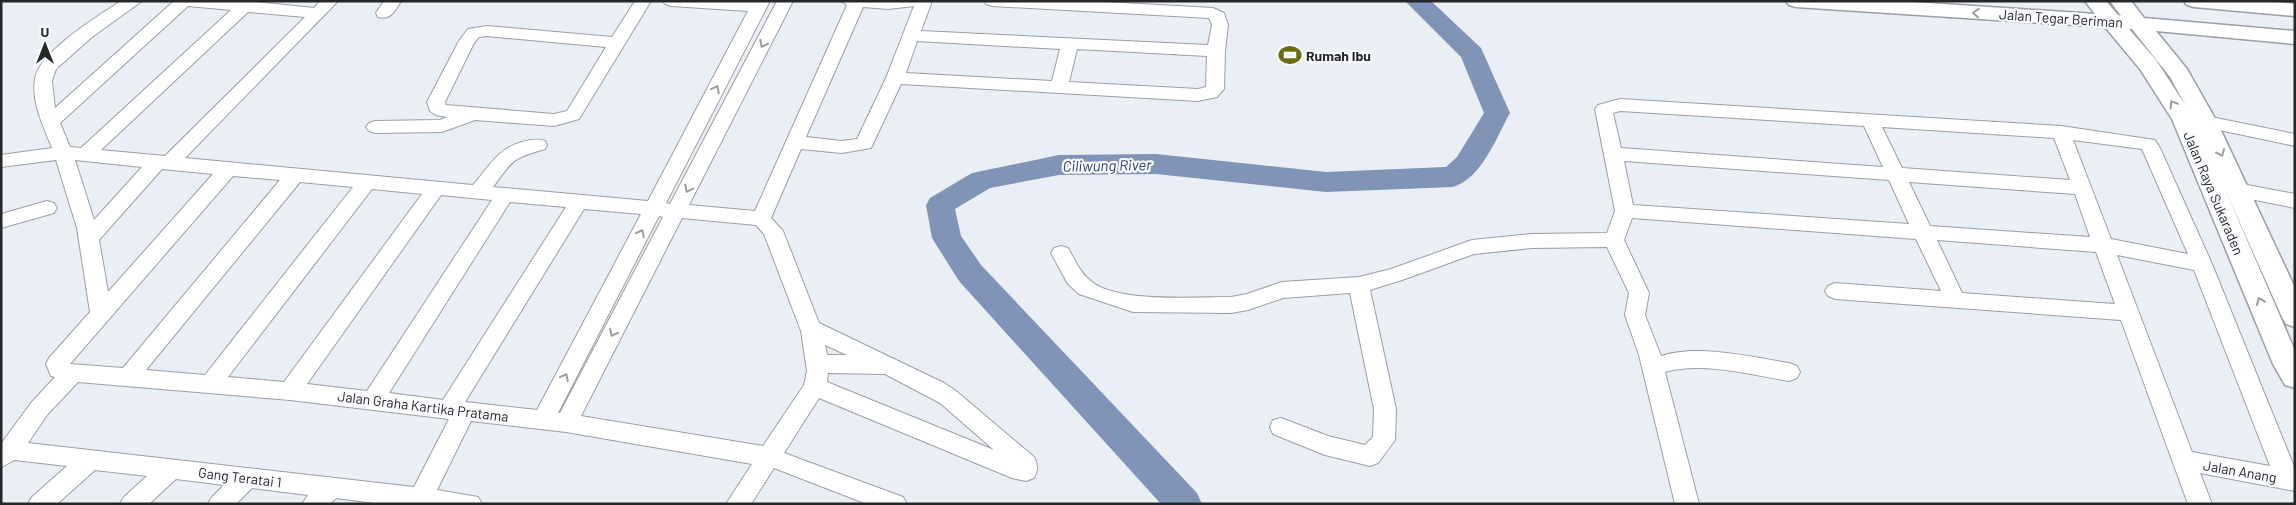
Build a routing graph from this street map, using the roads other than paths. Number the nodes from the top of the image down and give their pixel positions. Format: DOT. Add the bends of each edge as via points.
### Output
graph roads {
  1 [pos="134,1"];
  2 [pos="184,1"];
  3 [pos="643,1"];
  4 [pos="671,1"];
  5 [pos="785,1"];
  6 [pos="918,1"];
  7 [pos="924,1"];
  8 [pos="992,1"];
  9 [pos="1796,1"];
  10 [pos="2003,1"];
  11 [pos="2194,1"];
  12 [pos="853,2"];
  13 [pos="761,4"];
  14 [pos="245,6"];
  15 [pos="324,7"];
  16 [pos="2295,10"];
  17 [pos="2116,11"];
  18 [pos="2063,18"];
  19 [pos="2295,24"];
  20 [pos="911,36"];
  21 [pos="2295,38"];
  22 [pos="618,42"];
  23 [pos="1070,44"];
  24 [pos="2134,47"];
  25 [pos="1216,51"];
  26 [pos="895,78"];
  27 [pos="1059,86"];
  28 [pos="472,114"];
  29 [pos="1872,122"];
  30 [pos="2206,122"];
  31 [pos="50,123"];
  32 [pos="375,127"];
  33 [pos="2061,132"];
  34 [pos="2295,140"];
  35 [pos="796,142"];
  36 [pos="538,145"];
  37 [pos="63,153"];
  38 [pos="1614,154"];
  39 [pos="85,155"];
  40 [pos="1,161"];
  41 [pos="163,162"];
  42 [pos="228,169"];
  43 [pos="295,175"];
  44 [pos="1896,175"];
  45 [pos="367,182"];
  46 [pos="436,188"];
  47 [pos="2082,188"];
  48 [pos="2237,190"];
  49 [pos="478,192"];
  50 [pos="505,195"];
  51 [pos="2295,201"];
  52 [pos="579,202"];
  53 [pos="47,208"];
  54 [pos="654,209"];
  55 [pos="676,211"];
  56 [pos="1625,211"];
  57 [pos="761,219"];
  58 [pos="1,221"];
  59 [pos="1923,232"];
  60 [pos="89,238"];
  61 [pos="1614,240"];
  62 [pos="2103,245"];
  63 [pos="1061,253"];
  64 [pos="2202,264"];
  65 [pos="1359,285"];
  66 [pos="1835,291"];
  67 [pos="1955,300"];
  68 [pos="2129,313"];
  69 [pos="101,314"];
  70 [pos="2295,317"];
  71 [pos="810,328"];
  72 [pos="2283,331"];
  73 [pos="818,364"];
  74 [pos="893,368"];
  75 [pos="1653,368"];
  76 [pos="1788,372"];
  77 [pos="73,373"];
  78 [pos="129,376"];
  79 [pos="2295,377"];
  80 [pos="211,383"];
  81 [pos="815,387"];
  82 [pos="290,391"];
  83 [pos="372,401"];
  84 [pos="456,411"];
  85 [pos="543,420"];
  86 [pos="566,424"];
  87 [pos="1281,427"];
  88 [pos="6,454"];
  89 [pos="770,457"];
  90 [pos="90,460"];
  91 [pos="2184,460"];
  92 [pos="171,469"];
  93 [pos="247,478"];
  94 [pos="2291,480"];
  95 [pos="322,496"];
  96 [pos="420,501"];
  97 [pos="40,504"];
  98 [pos="132,504"];
  99 [pos="220,504"];
  100 [pos="470,504"];
  101 [pos="738,504"];
  102 [pos="895,504"];
  103 [pos="1687,504"];
  104 [pos="2200,504"];
  1 -- 31 [label="street" via="116,10 47,67 43,84"];
  2 -- 14 [label="street"];
  2 -- 31 [label="street"];
  3 -- 22 [label="street"];
  4 -- 13 [label="street"];
  5 -- 55 [label="street, one-way"];
  6 -- 12 [label="street" via="903,4"];
  7 -- 20 [label="street"];
  8 -- 25 [label="street" via="1206,11 1218,17 1220,24"];
  18 -- 9 [label="main road, Jalan Tegar Beriman, one-way"];
  10 -- 17 [label="main road, Jalan Tegar Beriman"];
  11 -- 16 [label="main road"];
  12 -- 35 [label="street"];
  54 -- 13 [label="street, one-way"];
  14 -- 15 [label="street"];
  14 -- 39 [label="street"];
  15 -- 41 [label="street"];
  17 -- 18 [label="main road, Jalan Tegar Beriman"];
  17 -- 19 [label="main road, Jalan Tegar Beriman"];
  17 -- 21 [label="main road, Jalan Tegar Beriman"];
  17 -- 24 [label="main road, Jalan Raya Sukaraden"];
  17 -- 30 [label="main road, Jalan Raya Sukaraden" via="2179,74"];
  18 -- 24 [label="main road"];
  20 -- 23 [label="street"];
  20 -- 26 [label="street"];
  22 -- 28 [label="street" via="583,100 564,119"];
  22 -- 28 [label="street" via="488,31 474,33 436,102 436,107 442,111"];
  23 -- 25 [label="street"];
  23 -- 27 [label="street"];
  72 -- 24 [label="main road, Jalan Raya Sukaraden, one-way" via="2183,119"];
  25 -- 27 [label="street" via="1214,89 1211,93"];
  26 -- 27 [label="street"];
  26 -- 35 [label="street" via="864,144 842,147"];
  28 -- 32 [label="street" via="442,126"];
  29 -- 33 [label="street"];
  29 -- 38 [label="street" via="1608,106 1604,113"];
  29 -- 44 [label="street"];
  30 -- 34 [label="street"];
  30 -- 48 [label="main road, Jalan Raya Sukaraden, one-way"];
  31 -- 37 [label="street"];
  33 -- 47 [label="street"];
  33 -- 64 [label="street" via="2148,144"];
  35 -- 57 [label="street"];
  36 -- 49 [label="street" via="520,147 505,155"];
  37 -- 39 [label="street"];
  37 -- 40 [label="street"];
  37 -- 60 [label="street"];
  38 -- 44 [label="street"];
  38 -- 56 [label="street"];
  39 -- 41 [label="street"];
  41 -- 42 [label="street"];
  41 -- 60 [label="street"];
  42 -- 43 [label="street"];
  42 -- 69 [label="street"];
  43 -- 45 [label="street"];
  43 -- 78 [label="street"];
  44 -- 47 [label="street"];
  44 -- 59 [label="street"];
  45 -- 46 [label="street"];
  45 -- 80 [label="street"];
  46 -- 49 [label="street"];
  46 -- 82 [label="street"];
  47 -- 62 [label="street"];
  48 -- 51 [label="street"];
  48 -- 70 [label="main road, Jalan Raya Sukaraden"];
  49 -- 50 [label="street"];
  50 -- 52 [label="street"];
  50 -- 83 [label="street"];
  52 -- 54 [label="street"];
  52 -- 84 [label="street"];
  53 -- 58 [label="street"];
  54 -- 55 [label="street"];
  85 -- 54 [label="street, one-way"];
  55 -- 57 [label="street"];
  55 -- 86 [label="street, one-way"];
  56 -- 59 [label="street"];
  56 -- 61 [label="street"];
  57 -- 71 [label="street" via="773,231"];
  59 -- 62 [label="street"];
  59 -- 67 [label="street"];
  60 -- 69 [label="street"];
  61 -- 65 [label="street" via="1532,240 1479,246"];
  61 -- 75 [label="street" via="1639,293 1635,315"];
  62 -- 64 [label="street"];
  62 -- 68 [label="street"];
  63 -- 65 [label="street" via="1075,279 1086,289 1133,304 1231,305 1282,290"];
  64 -- 94 [label="street"];
  65 -- 87 [label="street" via="1385,409 1384,440 1370,456 1324,445"];
  66 -- 67 [label="street"];
  67 -- 68 [label="street"];
  68 -- 91 [label="street"];
  69 -- 77 [label="street" via="57,364 59,370"];
  71 -- 73 [label="street"];
  71 -- 74 [label="street"];
  72 -- 79 [label="main road, Jalan Raya Sukaraden" via="2287,364"];
  73 -- 74 [label="street"];
  73 -- 81 [label="street"];
  74 -- 81 [label="street" via="936,389 959,405 1026,464 1026,471"];
  75 -- 76 [label="street" via="1671,361 1702,361"];
  75 -- 103 [label="street"];
  77 -- 78 [label="street, Jalan Graha Kartika Pratama"];
  77 -- 88 [label="street" via="25,427"];
  78 -- 80 [label="street, Jalan Graha Kartika Pratama"];
  80 -- 82 [label="street, Jalan Graha Kartika Pratama"];
  81 -- 89 [label="street"];
  82 -- 83 [label="street, Jalan Graha Kartika Pratama"];
  83 -- 84 [label="street, Jalan Graha Kartika Pratama"];
  84 -- 85 [label="street, Jalan Graha Kartika Pratama"];
  84 -- 96 [label="street"];
  85 -- 86 [label="street, Jalan Graha Kartika Pratama"];
  86 -- 89 [label="street, Jalan Graha Kartika Pratama"];
  88 -- 90 [label="street, Gang Teratai 1"];
  89 -- 101 [label="street"];
  89 -- 102 [label="street, Jalan Graha Kartika Pratama"];
  90 -- 92 [label="street, Gang Teratai 1"];
  90 -- 97 [label="street"];
  91 -- 94 [label="street, Jalan Anang"];
  91 -- 104 [label="street"];
  92 -- 93 [label="street, Gang Teratai 1"];
  92 -- 98 [label="street"];
  93 -- 95 [label="street, Gang Teratai 1"];
  93 -- 99 [label="street"];
  95 -- 96 [label="street, Gang Teratai 1"];
  96 -- 100 [label="street, Gang Teratai 1"];
}
